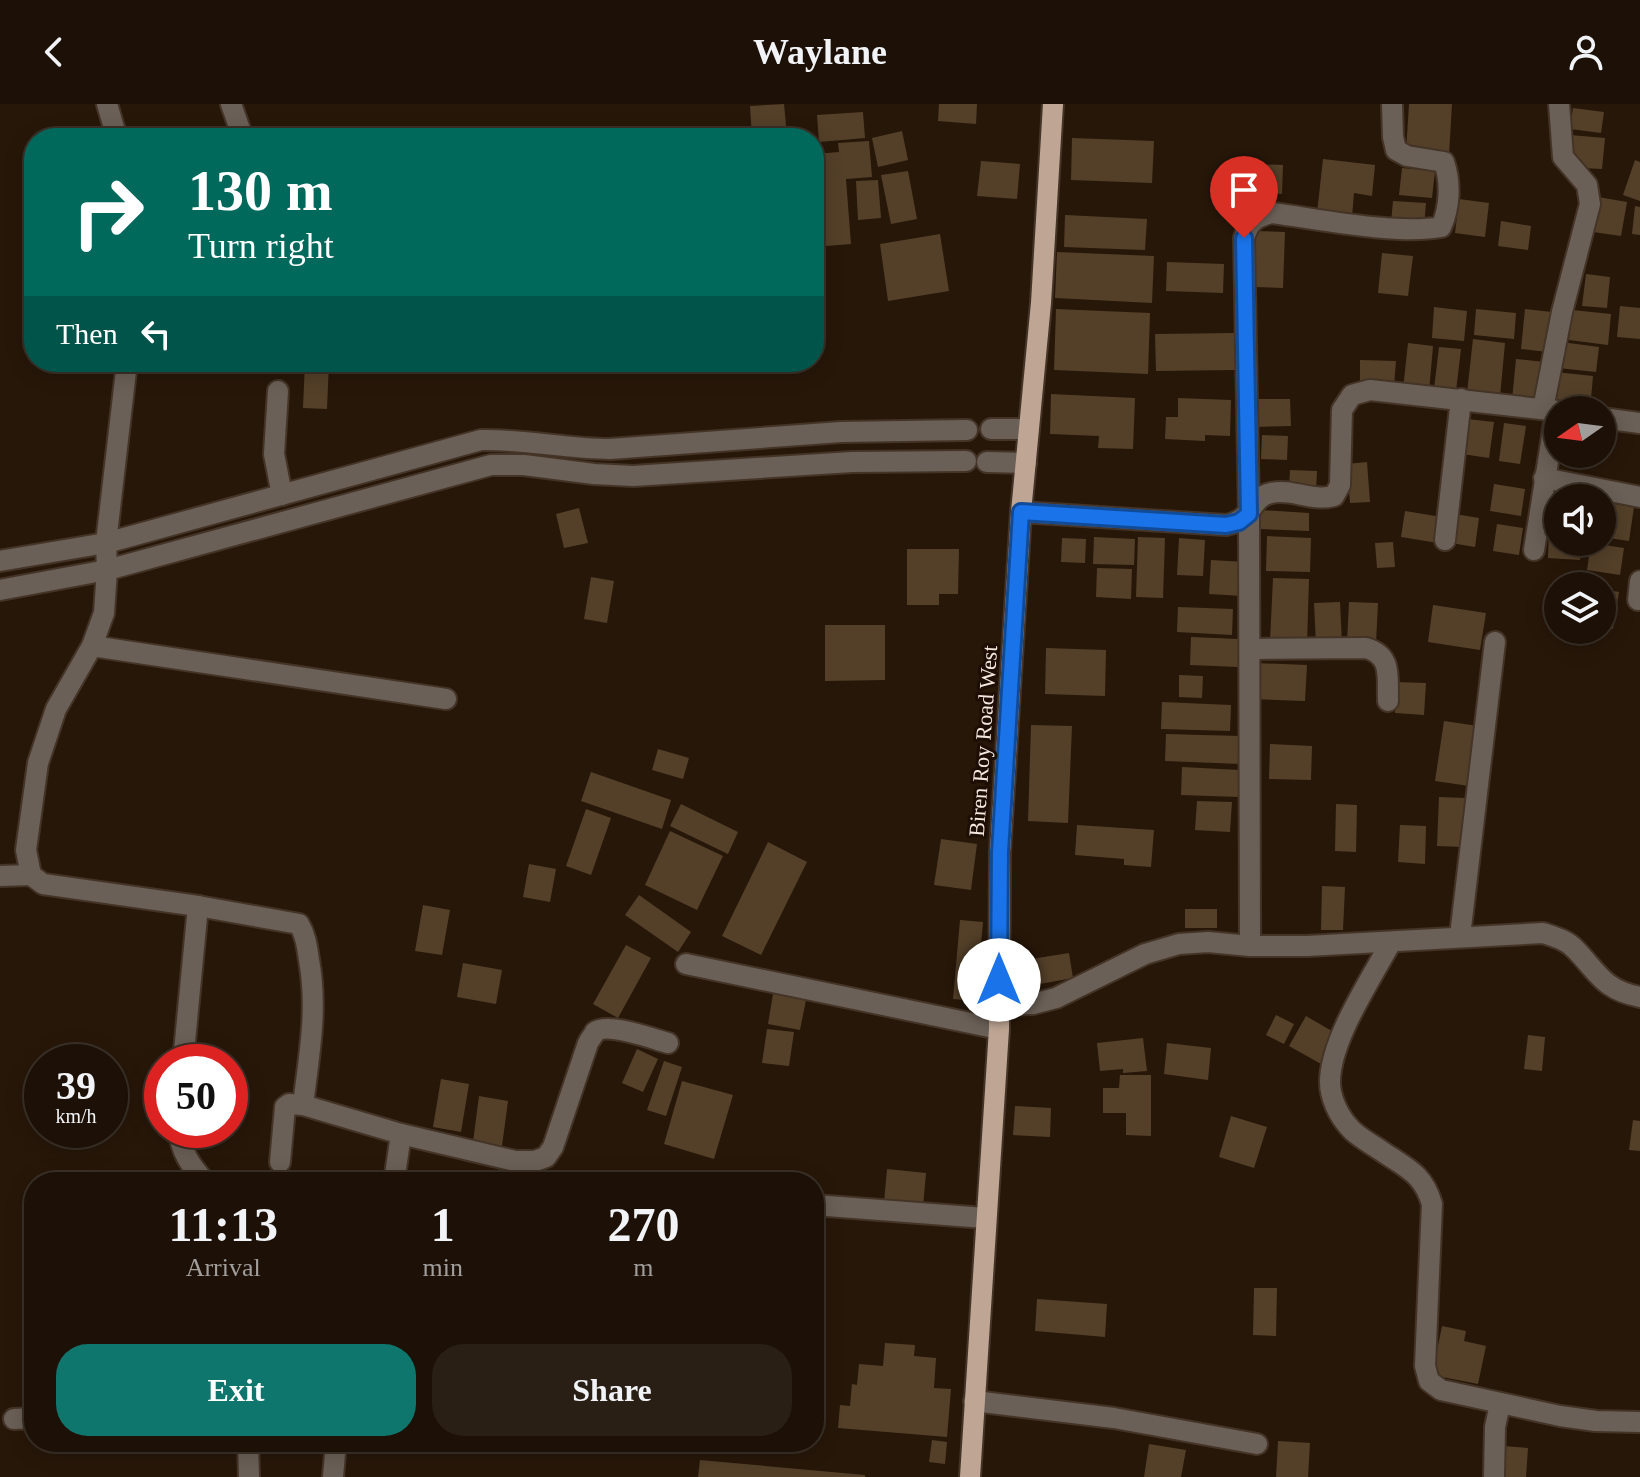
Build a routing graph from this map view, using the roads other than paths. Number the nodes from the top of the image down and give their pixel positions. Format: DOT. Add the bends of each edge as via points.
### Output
graph roads {
  1 [pos="107,104"];
  2 [pos="231,104"];
  3 [pos="1053,104"];
  4 [pos="1392,104"];
  5 [pos="1559,104"];
  6 [pos="114,128"];
  7 [pos="239,128"];
  8 [pos="126,372"];
  9 [pos="278,391"];
  10 [pos="1554,396"];
  11 [pos="1461,399"];
  12 [pos="1544,410"];
  13 [pos="1616,420"];
  14 [pos="1640,423"];
  15 [pos="991,429"];
  16 [pos="1029,429"];
  17 [pos="967,430"];
  18 [pos="966,461"];
  19 [pos="987,462"];
  20 [pos="1026,463"];
  21 [pos="1545,468"];
  22 [pos="1544,478"];
  23 [pos="282,495"];
  24 [pos="1640,497"];
  25 [pos="1021,512"];
  26 [pos="1249,514"];
  27 [pos="1445,540"];
  28 [pos="106,543"];
  29 [pos="1534,550"];
  30 [pos="0,561"];
  31 [pos="107,570"];
  32 [pos="0,590"];
  33 [pos="1495,642"];
  34 [pos="92,646"];
  35 [pos="1250,649"];
  36 [pos="446,699"];
  37 [pos="1388,701"];
  38 [pos="31,875"];
  39 [pos="0,876"];
  40 [pos="198,906"];
  41 [pos="1460,936"];
  42 [pos="1391,942"];
  43 [pos="1250,946"];
  44 [pos="686,964"];
  45 [pos="1640,997"];
  46 [pos="999,1005"];
  47 [pos="999,1029"];
  48 [pos="668,1043"];
  49 [pos="185,1044"];
  50 [pos="303,1105"];
  51 [pos="401,1134"];
  52 [pos="182,1148"];
  53 [pos="280,1162"];
  54 [pos="196,1172"];
  55 [pos="395,1172"];
  56 [pos="824,1206"];
  57 [pos="985,1218"];
  58 [pos="974,1401"];
  59 [pos="1500,1404"];
  60 [pos="1640,1422"];
  61 [pos="1257,1444"];
  62 [pos="248,1452"];
  63 [pos="335,1452"];
  64 [pos="249,1477"];
  65 [pos="333,1477"];
  66 [pos="970,1477"];
  67 [pos="1494,1477"];
  1 -- 6 [label="street"];
  2 -- 7 [label="street"];
  3 -- 16 [label="main road, Biren Roy Road West"];
  4 -- 26 [label="street" via="1396,150 1444,162 1447,214 1441,227 1398,228 1272,213 1257,216 1244,238"];
  5 -- 10 [label="street" via="1563,157 1587,185 1590,204 1562,312"];
  8 -- 28 [label="street"];
  9 -- 23 [label="street" via="274,454"];
  11 -- 12 [label="street"];
  11 -- 26 [label="street" via="1370,390 1352,395 1342,410 1340,485 1334,496 1321,500 1273,492 1259,497"];
  11 -- 27 [label="street"];
  13 -- 14 [label="street"];
  15 -- 16 [label="street"];
  16 -- 20 [label="main road, Biren Roy Road West"];
  17 -- 23 [label="street" via="841,432 610,449 481,440"];
  18 -- 31 [label="street" via="852,462 633,476 491,465"];
  19 -- 20 [label="street"];
  20 -- 25 [label="main road, Biren Roy Road West"];
  21 -- 22 [label="street"];
  22 -- 24 [label="street"];
  22 -- 29 [label="street"];
  23 -- 28 [label="street"];
  25 -- 26 [label="street" via="1226,525"];
  25 -- 46 [label="main road, Biren Roy Road West" via="1000,852"];
  26 -- 35 [label="street"];
  28 -- 30 [label="street"];
  28 -- 31 [label="street"];
  31 -- 32 [label="street"];
  31 -- 34 [label="street" via="104,613"];
  33 -- 41 [label="street"];
  34 -- 36 [label="street"];
  34 -- 38 [label="street" via="56,709 38,763 26,850"];
  35 -- 37 [label="street" via="1379,652 1386,661"];
  35 -- 43 [label="street"];
  38 -- 39 [label="street"];
  38 -- 40 [label="street" via="43,884"];
  40 -- 49 [label="street"];
  40 -- 50 [label="street" via="289,921 305,934 315,1012"];
  41 -- 42 [label="street"];
  41 -- 45 [label="street" via="1543,933 1560,938 1598,978"];
  42 -- 43 [label="street"];
  42 -- 59 [label="street" via="1332,1060 1330,1085 1336,1109 1350,1128 1426,1185 1432,1204 1425,1366 1429,1381 1441,1390"];
  43 -- 46 [label="street" via="1179,944 1145,954 1056,998"];
  44 -- 47 [label="street"];
  46 -- 47 [label="main road, Biren Roy Road West"];
  47 -- 57 [label="main road, Biren Roy Road West"];
  48 -- 51 [label="street" via="617,1029 595,1032 553,1147 535,1161"];
  50 -- 51 [label="street"];
  50 -- 53 [label="street" via="285,1107"];
  51 -- 55 [label="street"];
  52 -- 54 [label="street"];
  56 -- 57 [label="street"];
  57 -- 58 [label="main road, Biren Roy Road West"];
  58 -- 61 [label="street" via="1114,1418"];
  58 -- 66 [label="main road, Biren Roy Road West"];
  59 -- 60 [label="street" via="1596,1421"];
  59 -- 67 [label="street"];
  62 -- 64 [label="street"];
  63 -- 65 [label="street"];
}
